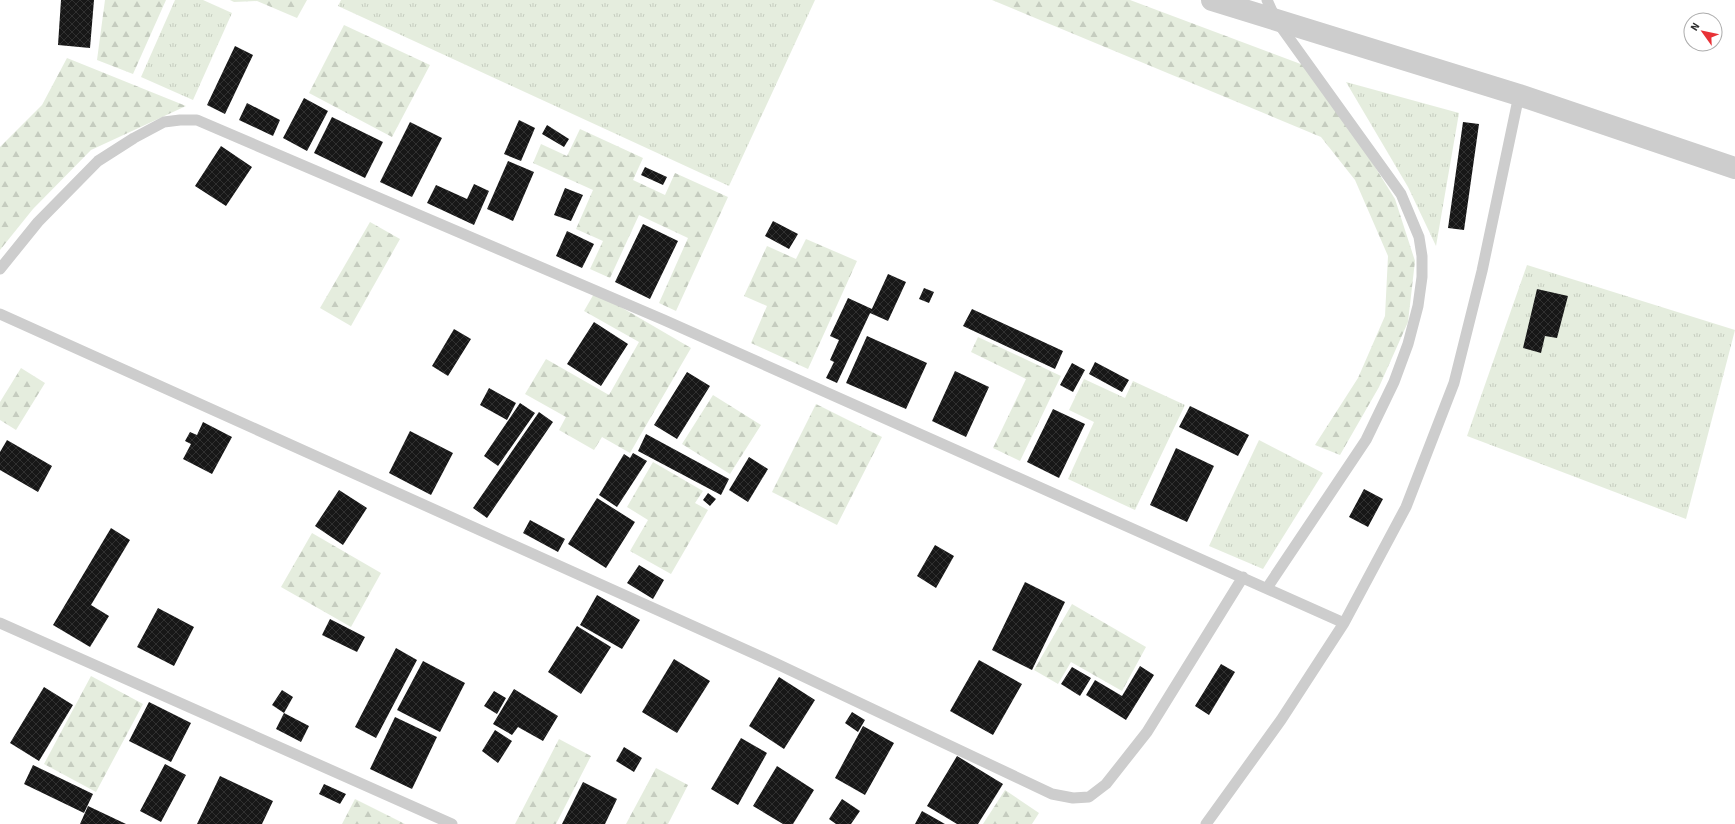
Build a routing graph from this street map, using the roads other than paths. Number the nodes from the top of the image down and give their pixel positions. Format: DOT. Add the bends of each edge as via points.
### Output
graph roads {
  1 [pos="1212,0"];
  2 [pos="1267,0"];
  3 [pos="1276,20"];
  4 [pos="1519,95"];
  5 [pos="1735,168"];
  6 [pos="0,269"];
  7 [pos="0,314"];
  8 [pos="1243,577"];
  9 [pos="1267,588"];
  10 [pos="0,623"];
  11 [pos="1344,623"];
  12 [pos="452,824"];
  13 [pos="1206,824"];
  1 -- 3 [label="street"];
  2 -- 3 [label="lane"];
  3 -- 4 [label="street"];
  3 -- 9 [label="lane" via="1401,194 1418,237 1422,263 1418,306 1394,382 1366,440"];
  4 -- 5 [label="street"];
  4 -- 11 [label="lane" via="1482,271 1454,383 1406,507"];
  6 -- 8 [label="lane" via="38,222 98,162 164,122 197,120 664,320"];
  7 -- 8 [label="lane" via="768,660 1052,794 1072,798 1089,797 1106,784 1147,732"];
  8 -- 9 [label="lane"];
  9 -- 11 [label="lane"];
  10 -- 12 [label="lane"];
  11 -- 13 [label="lane" via="1281,720"];
}
